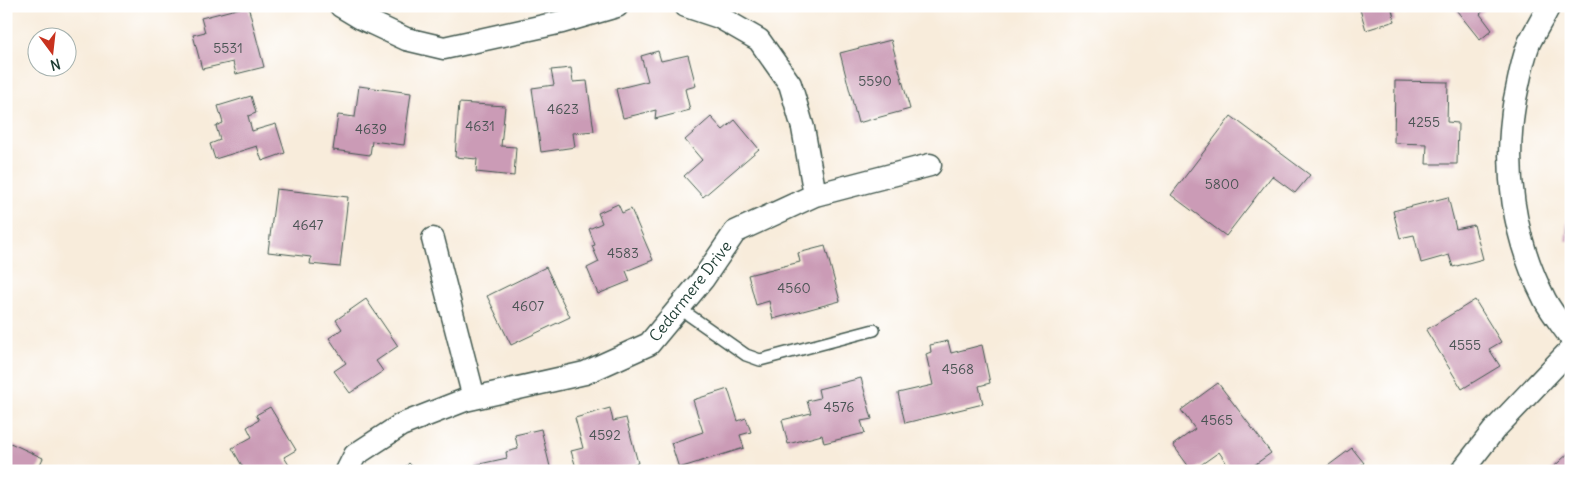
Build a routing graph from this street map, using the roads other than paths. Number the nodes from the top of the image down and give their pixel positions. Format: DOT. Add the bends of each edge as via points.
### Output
graph roads {
  1 [pos="341,6"];
  2 [pos="617,6"];
  3 [pos="686,6"];
  4 [pos="1549,6"];
  5 [pos="930,165"];
  6 [pos="815,195"];
  7 [pos="433,239"];
  8 [pos="679,308"];
  9 [pos="874,330"];
  10 [pos="1571,338"];
  11 [pos="1571,349"];
  12 [pos="474,398"];
  13 [pos="347,471"];
  14 [pos="1462,471"];
  1 -- 2 [label="street" via="406,39 444,48 562,22"];
  3 -- 6 [label="street" via="719,17 759,40 790,84 803,128"];
  4 -- 10 [label="street" via="1529,44 1519,80 1509,154 1517,226 1529,263 1546,301"];
  5 -- 6 [label="street, Cedarmere Drive"];
  6 -- 8 [label="street, Cedarmere Drive" via="736,232 704,279"];
  7 -- 12 [label="street"];
  8 -- 9 [label="lane" via="746,355 760,360"];
  8 -- 12 [label="street, Cedarmere Drive" via="649,344 585,373"];
  11 -- 14 [label="street" via="1501,422"];
  12 -- 13 [label="street, Cedarmere Drive" via="401,424 355,455"];
}
